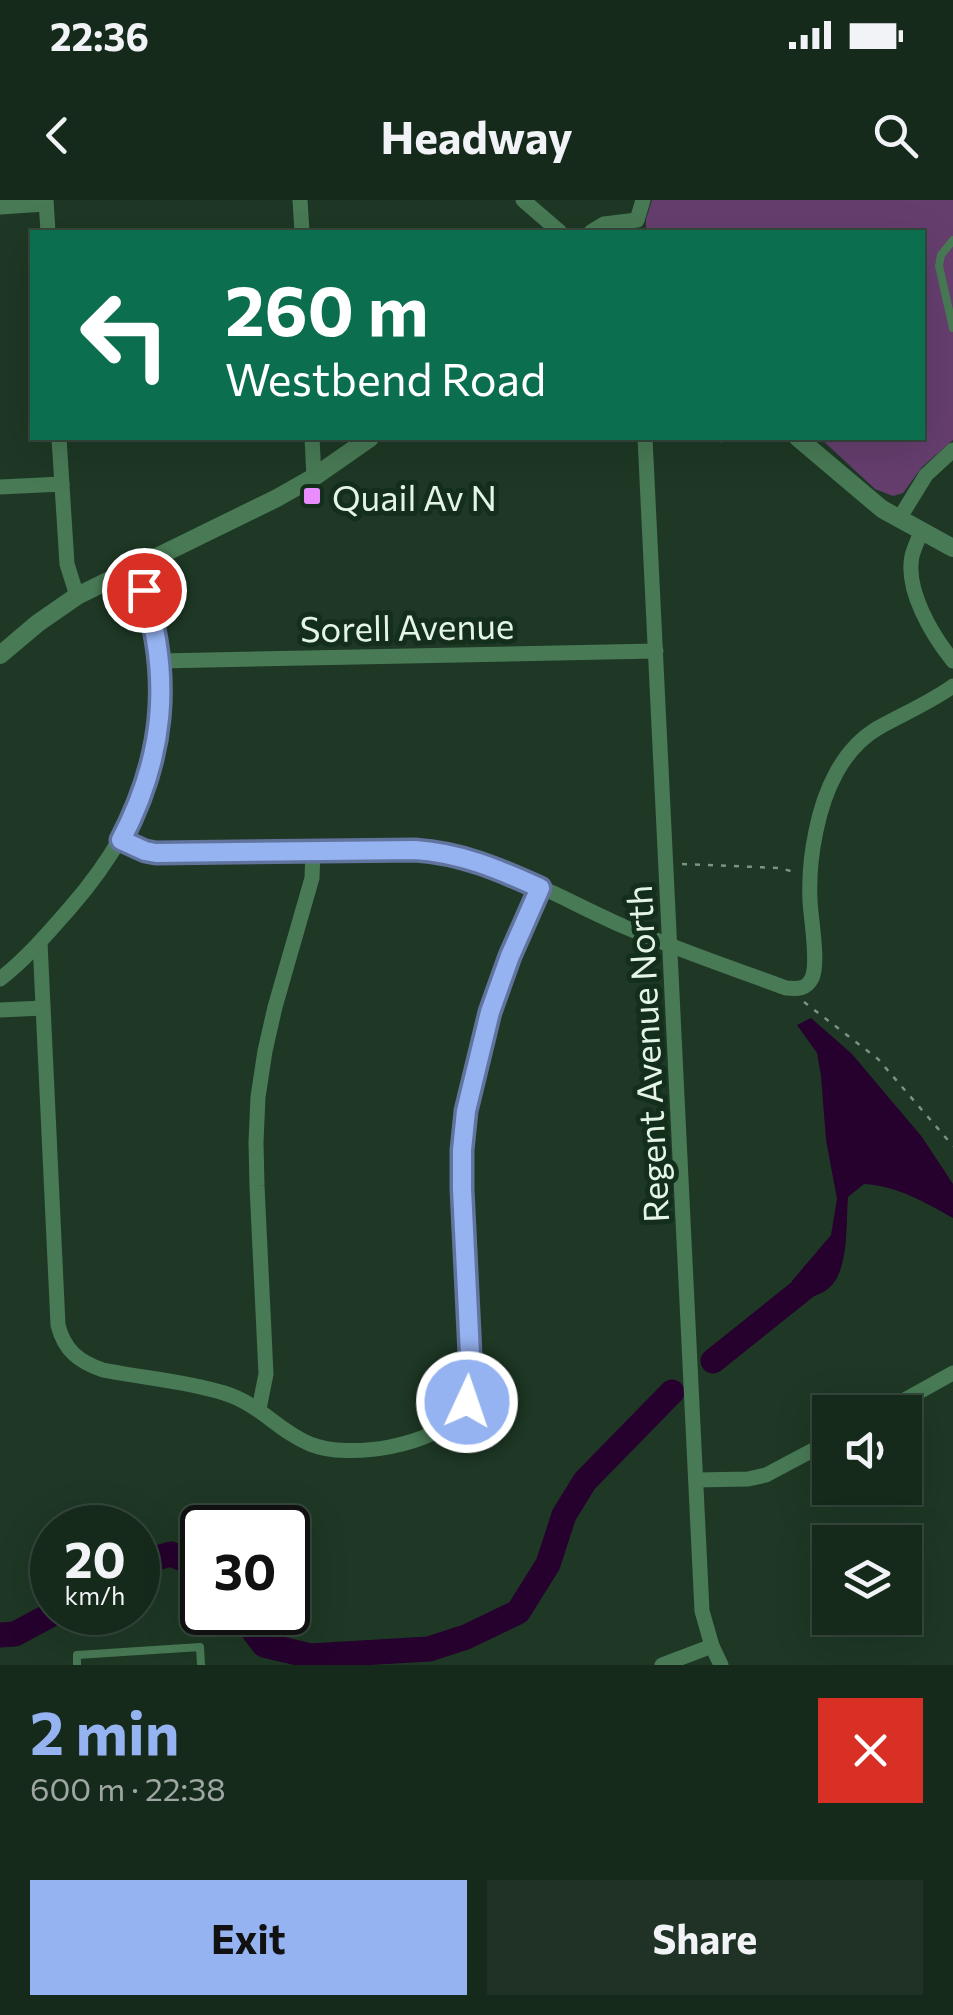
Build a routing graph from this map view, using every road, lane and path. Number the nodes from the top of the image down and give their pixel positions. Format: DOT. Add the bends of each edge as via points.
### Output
graph roads {
  1 [pos="300,200"];
  2 [pos="524,200"];
  3 [pos="643,200"];
  4 [pos="46,202"];
  5 [pos="0,207"];
  6 [pos="637,226"];
  7 [pos="48,230"];
  8 [pos="302,230"];
  9 [pos="558,230"];
  10 [pos="594,230"];
  11 [pos="953,240"];
  12 [pos="953,328"];
  13 [pos="59,440"];
  14 [pos="312,440"];
  15 [pos="367,440"];
  16 [pos="645,440"];
  17 [pos="800,440"];
  18 [pos="953,450"];
  19 [pos="314,477"];
  20 [pos="62,484"];
  21 [pos="0,488"];
  22 [pos="899,519"];
  23 [pos="921,532"];
  24 [pos="953,548"];
  25 [pos="134,566"];
  26 [pos="77,596"];
  27 [pos="656,651"];
  28 [pos="0,655"];
  29 [pos="953,660"];
  30 [pos="160,661"];
  31 [pos="953,686"];
  32 [pos="121,840"];
  33 [pos="313,852"];
  34 [pos="540,888"];
  35 [pos="40,942"];
  36 [pos="670,944"];
  37 [pos="0,978"];
  38 [pos="43,1008"];
  39 [pos="0,1010"];
  40 [pos="953,1373"];
  41 [pos="914,1395"];
  42 [pos="259,1409"];
  43 [pos="812,1451"];
  44 [pos="696,1480"];
  45 [pos="712,1646"];
  46 [pos="77,1665"];
  47 [pos="202,1665"];
  48 [pos="662,1665"];
  49 [pos="721,1665"];
  1 -- 8 [label="street"];
  2 -- 9 [label="street"];
  3 -- 6 [label="street"];
  4 -- 5 [label="street"];
  4 -- 7 [label="street"];
  6 -- 10 [label="street" via="604,224"];
  11 -- 12 [label="lane" via="940,266"];
  13 -- 20 [label="street"];
  14 -- 19 [label="street"];
  15 -- 19 [label="street"];
  16 -- 27 [label="street, Regent Avenue North"];
  17 -- 22 [label="street"];
  18 -- 22 [label="street" via="926,475"];
  19 -- 25 [label="street"];
  20 -- 21 [label="street"];
  20 -- 26 [label="street"];
  22 -- 23 [label="street"];
  23 -- 24 [label="street"];
  23 -- 29 [label="street" via="913,581 925,621"];
  25 -- 26 [label="street"];
  25 -- 30 [label="street"];
  26 -- 28 [label="street"];
  27 -- 30 [label="street, Sorell Avenue"];
  27 -- 36 [label="street, Regent Avenue North"];
  30 -- 32 [label="street" via="154,759"];
  31 -- 36 [label="street" via="874,730 840,766 816,829 810,898 814,974 807,986 786,988"];
  32 -- 33 [label="street" via="156,853"];
  32 -- 35 [label="street"];
  33 -- 34 [label="street" via="441,852"];
  33 -- 42 [label="street" via="258,1096 266,1374"];
  34 -- 36 [label="street"];
  34 -- 42 [label="street" via="490,1012 466,1111 467,1402 439,1432 345,1451 301,1440"];
  35 -- 37 [label="street"];
  35 -- 38 [label="street"];
  36 -- 44 [label="street, Regent Avenue North"];
  38 -- 39 [label="street"];
  38 -- 42 [label="street" via="58,1324 67,1348 87,1365 229,1394"];
  40 -- 41 [label="street"];
  43 -- 44 [label="street" via="766,1475"];
  44 -- 45 [label="street, Regent Avenue North" via="702,1611"];
  45 -- 48 [label="street"];
  45 -- 49 [label="street, Regent Avenue North"];
  46 -- 47 [label="lane" via="77,1655 200,1647"];
}
